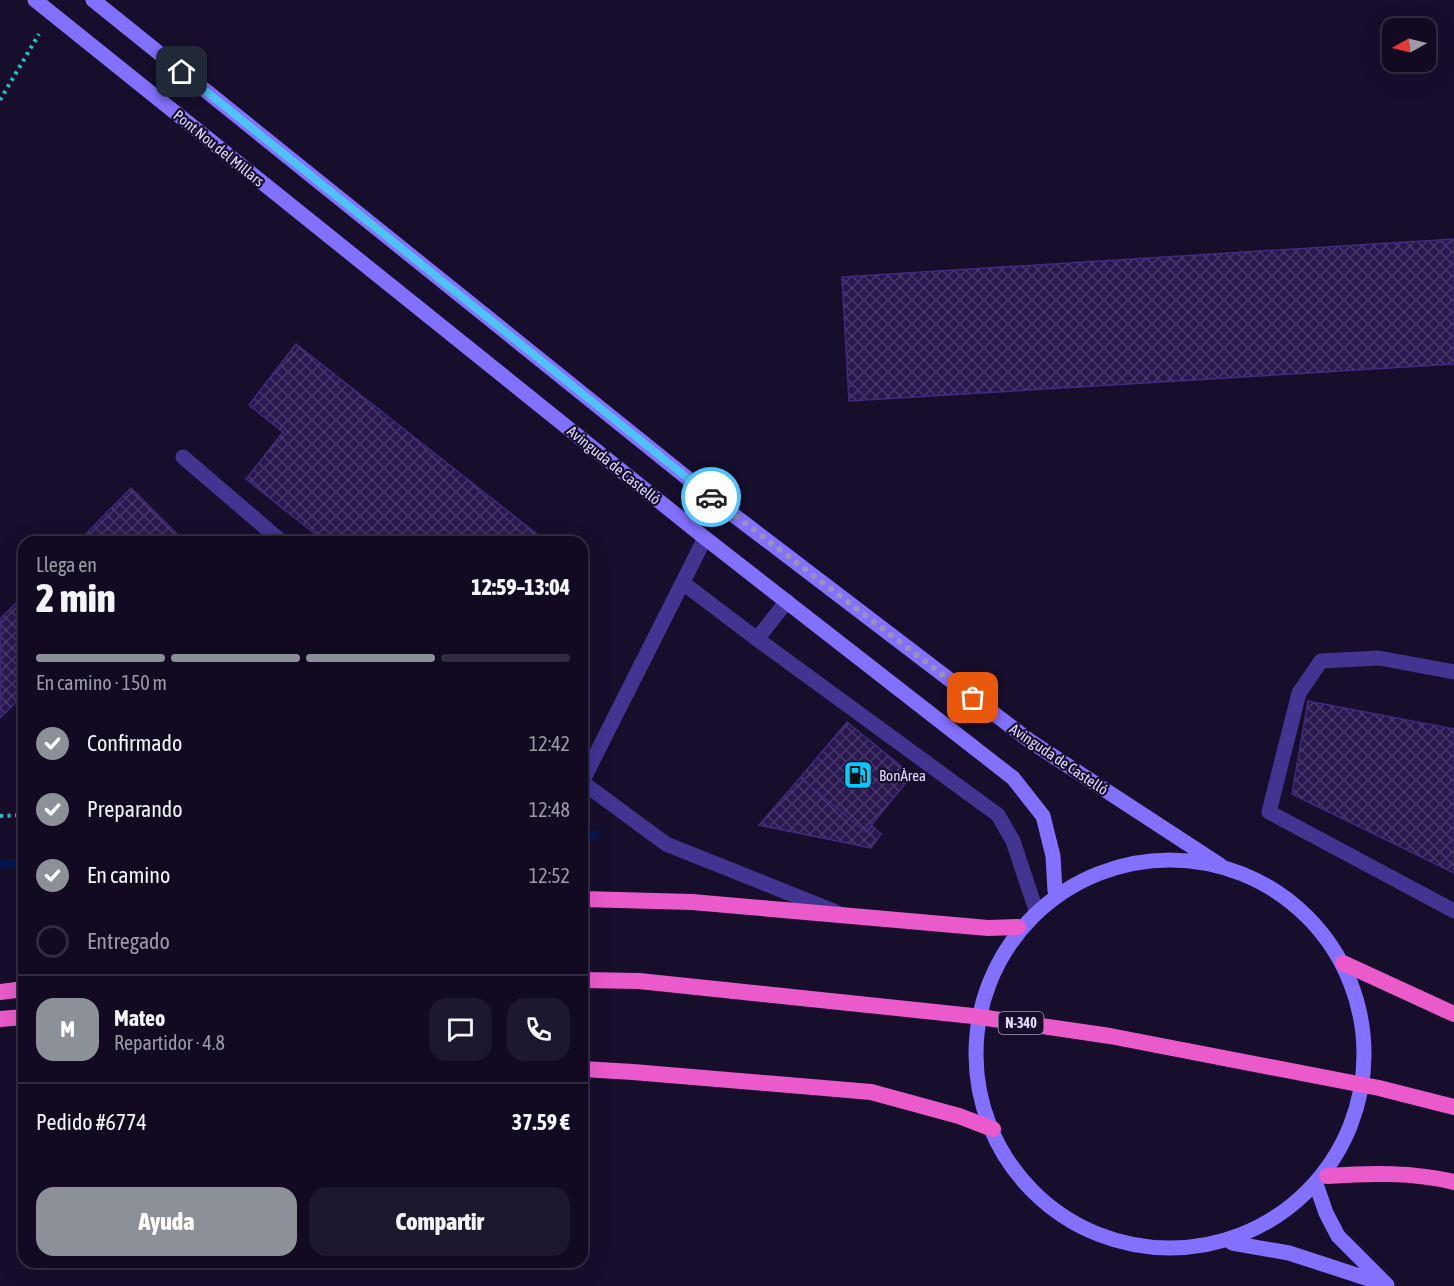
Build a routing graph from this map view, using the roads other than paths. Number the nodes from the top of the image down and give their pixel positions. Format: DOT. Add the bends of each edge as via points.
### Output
graph roads {
  1 [pos="35,0"];
  2 [pos="93,0"];
  3 [pos="375,273"];
  4 [pos="183,458"];
  5 [pos="275,536"];
  6 [pos="705,538"];
  7 [pos="683,583"];
  8 [pos="787,601"];
  9 [pos="757,639"];
  10 [pos="1454,672"];
  11 [pos="588,770"];
  12 [pos="588,786"];
  13 [pos="1220,865"];
  14 [pos="1055,891"];
  15 [pos="588,899"];
  16 [pos="1035,907"];
  17 [pos="1454,911"];
  18 [pos="842,915"];
  19 [pos="1018,927"];
  20 [pos="1343,963"];
  21 [pos="588,980"];
  22 [pos="18,990"];
  23 [pos="0,992"];
  24 [pos="1454,1014"];
  25 [pos="18,1018"];
  26 [pos="0,1019"];
  27 [pos="588,1069"];
  28 [pos="1454,1107"];
  29 [pos="993,1129"];
  30 [pos="1322,1181"];
  31 [pos="1454,1182"];
  32 [pos="1232,1244"];
  33 [pos="1388,1285"];
  1 -- 3 [label="main road, Pont Nou del Millars"];
  2 -- 13 [label="main road, Avinguda de Castelló" via="728,510 1030,741"];
  3 -- 6 [label="main road, Avinguda de Castelló"];
  4 -- 5 [label="lane"];
  6 -- 7 [label="lane"];
  6 -- 8 [label="main road, Avinguda de Castelló"];
  7 -- 9 [label="lane"];
  7 -- 11 [label="lane"];
  8 -- 9 [label="lane"];
  8 -- 14 [label="main road, Avinguda de Castelló" via="1013,778 1043,816 1053,856"];
  9 -- 16 [label="lane" via="998,815 1013,841"];
  10 -- 17 [label="lane" via="1379,658 1321,661 1299,693 1269,812"];
  12 -- 18 [label="lane" via="666,844"];
  13 -- 14 [label="main road" via="1164,859 1105,868"];
  13 -- 20 [label="main road" via="1272,887 1318,930"];
  14 -- 16 [label="main road"];
  15 -- 18 [label="highway" via="692,902"];
  16 -- 19 [label="main road"];
  18 -- 19 [label="highway" via="988,928"];
  19 -- 29 [label="main road" via="1000,957 981,1016 980,1082"];
  20 -- 24 [label="highway"];
  20 -- 30 [label="main road" via="1360,1021 1363,1062 1359,1106"];
  21 -- 28 [label="highway, N-340" via="639,981 995,1019 1110,1036 1379,1088"];
  22 -- 23 [label="highway"];
  25 -- 26 [label="highway"];
  27 -- 29 [label="highway" via="871,1092"];
  29 -- 32 [label="main road" via="1013,1170 1076,1227 1120,1244 1152,1249"];
  30 -- 31 [label="highway" via="1367,1173"];
  30 -- 32 [label="main road" via="1275,1218"];
  30 -- 33 [label="main road" via="1326,1213 1338,1236"];
  32 -- 33 [label="main road" via="1289,1253"];
}
